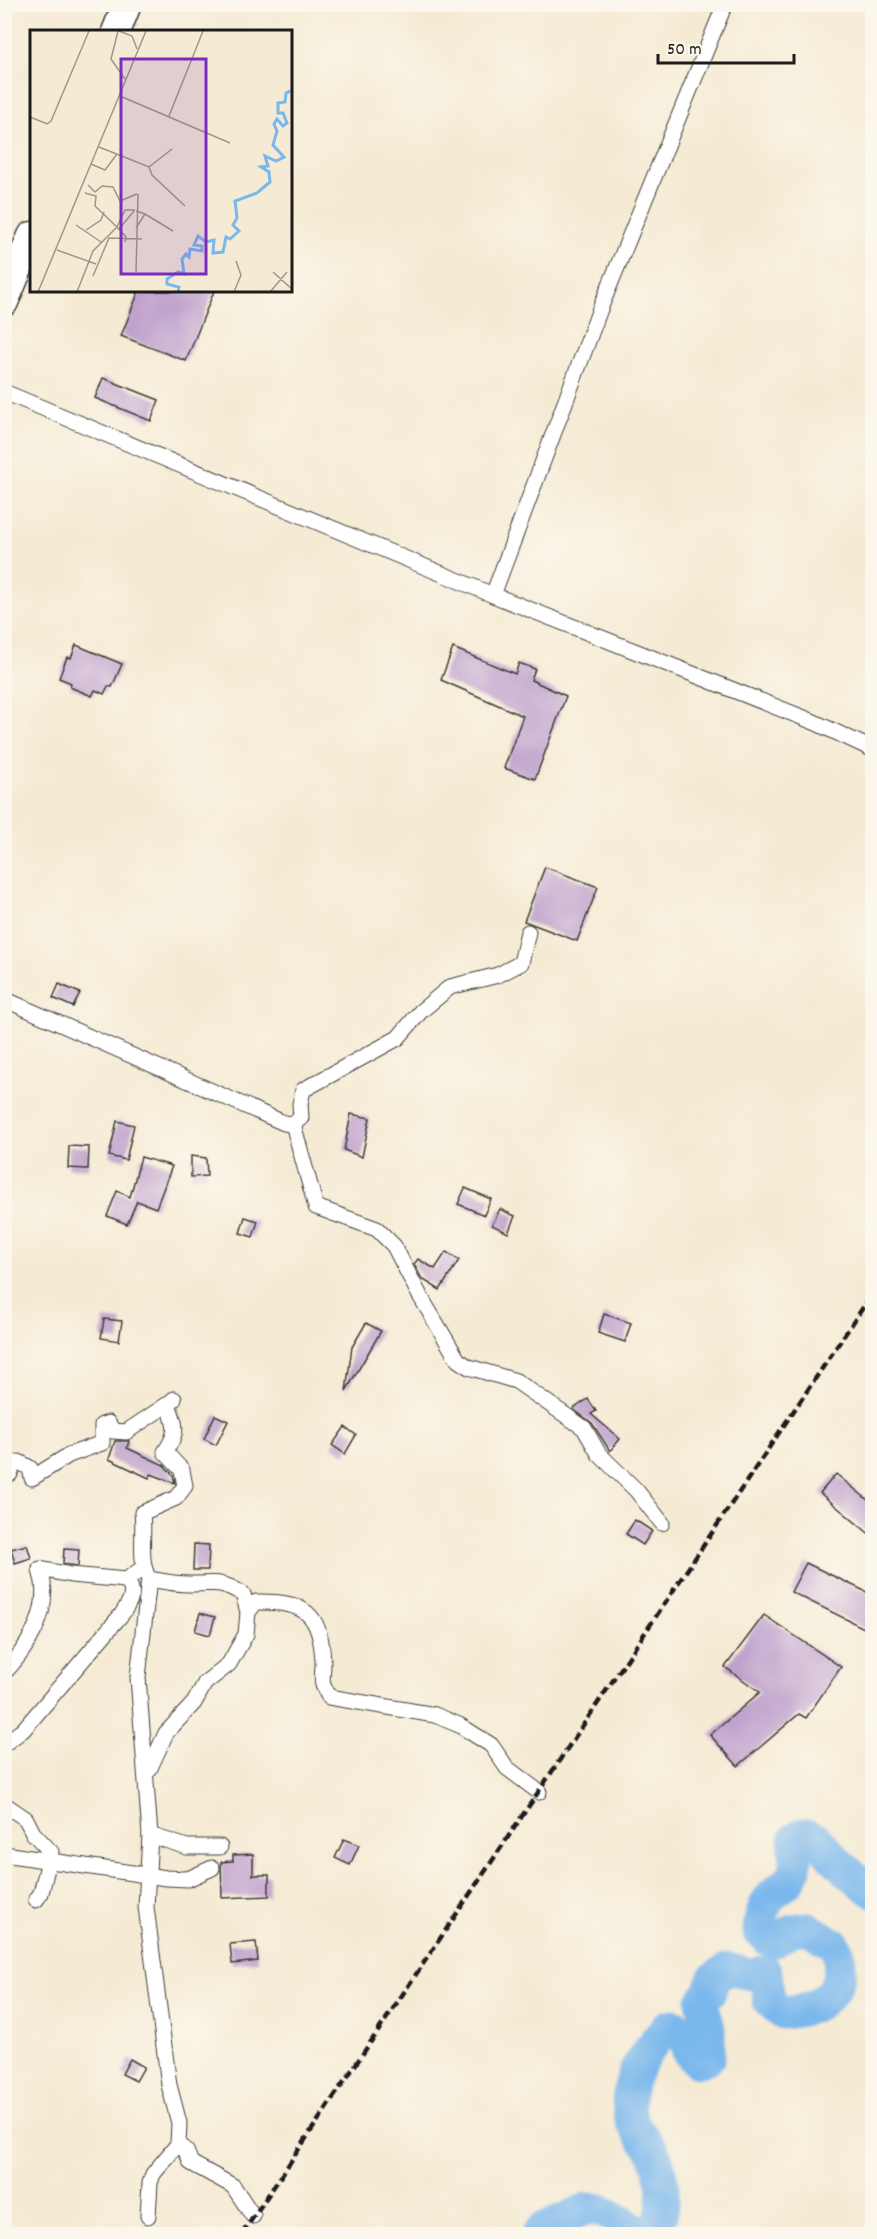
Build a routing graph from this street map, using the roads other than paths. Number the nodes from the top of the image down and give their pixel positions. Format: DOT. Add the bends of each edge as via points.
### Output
graph roads {
  1 [pos="127,4"];
  2 [pos="725,4"];
  3 [pos="117,30"];
  4 [pos="30,241"];
  5 [pos="4,302"];
  6 [pos="4,392"];
  7 [pos="493,595"];
  8 [pos="873,748"];
  9 [pos="528,932"];
  10 [pos="4,999"];
  11 [pos="293,1124"];
  12 [pos="4,1466"];
  13 [pos="662,1523"];
  14 [pos="146,1574"];
  15 [pos="126,1580"];
  16 [pos="248,1612"];
  17 [pos="4,1673"];
  18 [pos="4,1744"];
  19 [pos="147,1776"];
  20 [pos="539,1792"];
  21 [pos="4,1804"];
  22 [pos="150,1834"];
  23 [pos="220,1847"];
  24 [pos="4,1854"];
  25 [pos="50,1860"];
  26 [pos="212,1868"];
  27 [pos="146,1875"];
  28 [pos="36,1900"];
  29 [pos="178,2144"];
  30 [pos="148,2216"];
  31 [pos="253,2216"];
  1 -- 3 [label="highway"];
  2 -- 7 [label="street" via="600,309"];
  4 -- 5 [label="highway"];
  6 -- 7 [label="street"];
  7 -- 8 [label="street"];
  9 -- 11 [label="street" via="521,963 498,975 450,987 421,1011 398,1038 303,1090 301,1118"];
  10 -- 11 [label="street"];
  11 -- 13 [label="street" via="316,1207 377,1229 394,1246 459,1360 516,1381 584,1428 599,1454 636,1490"];
  12 -- 14 [label="street" via="10,1474 19,1462 30,1468 32,1478 69,1455 102,1443 102,1425 108,1423 113,1431 126,1432 171,1401 175,1436 165,1452 182,1470 185,1486 176,1498 142,1513"];
  14 -- 15 [label="street"];
  14 -- 16 [label="street" via="190,1585 211,1581 231,1587 243,1594"];
  14 -- 19 [label="street" via="138,1677"];
  15 -- 17 [label="street" via="40,1569 42,1609 18,1658"];
  15 -- 18 [label="street" via="133,1596 122,1614 23,1730"];
  16 -- 19 [label="street" via="246,1634 229,1664 205,1683 194,1703 166,1733"];
  16 -- 20 [label="street" via="256,1602 274,1602 293,1605 313,1617 321,1635 321,1684 329,1697 435,1715 459,1725 491,1745 507,1768"];
  19 -- 22 [label="street"];
  21 -- 25 [label="street" via="26,1820 51,1852"];
  22 -- 23 [label="street" via="187,1847"];
  22 -- 27 [label="street"];
  24 -- 25 [label="street"];
  25 -- 27 [label="street"];
  25 -- 28 [label="street"];
  26 -- 27 [label="street" via="188,1879"];
  27 -- 29 [label="street" via="150,1947 179,2123"];
  29 -- 30 [label="street" via="153,2174"];
  29 -- 31 [label="street" via="186,2151 190,2163 233,2186"];
}
